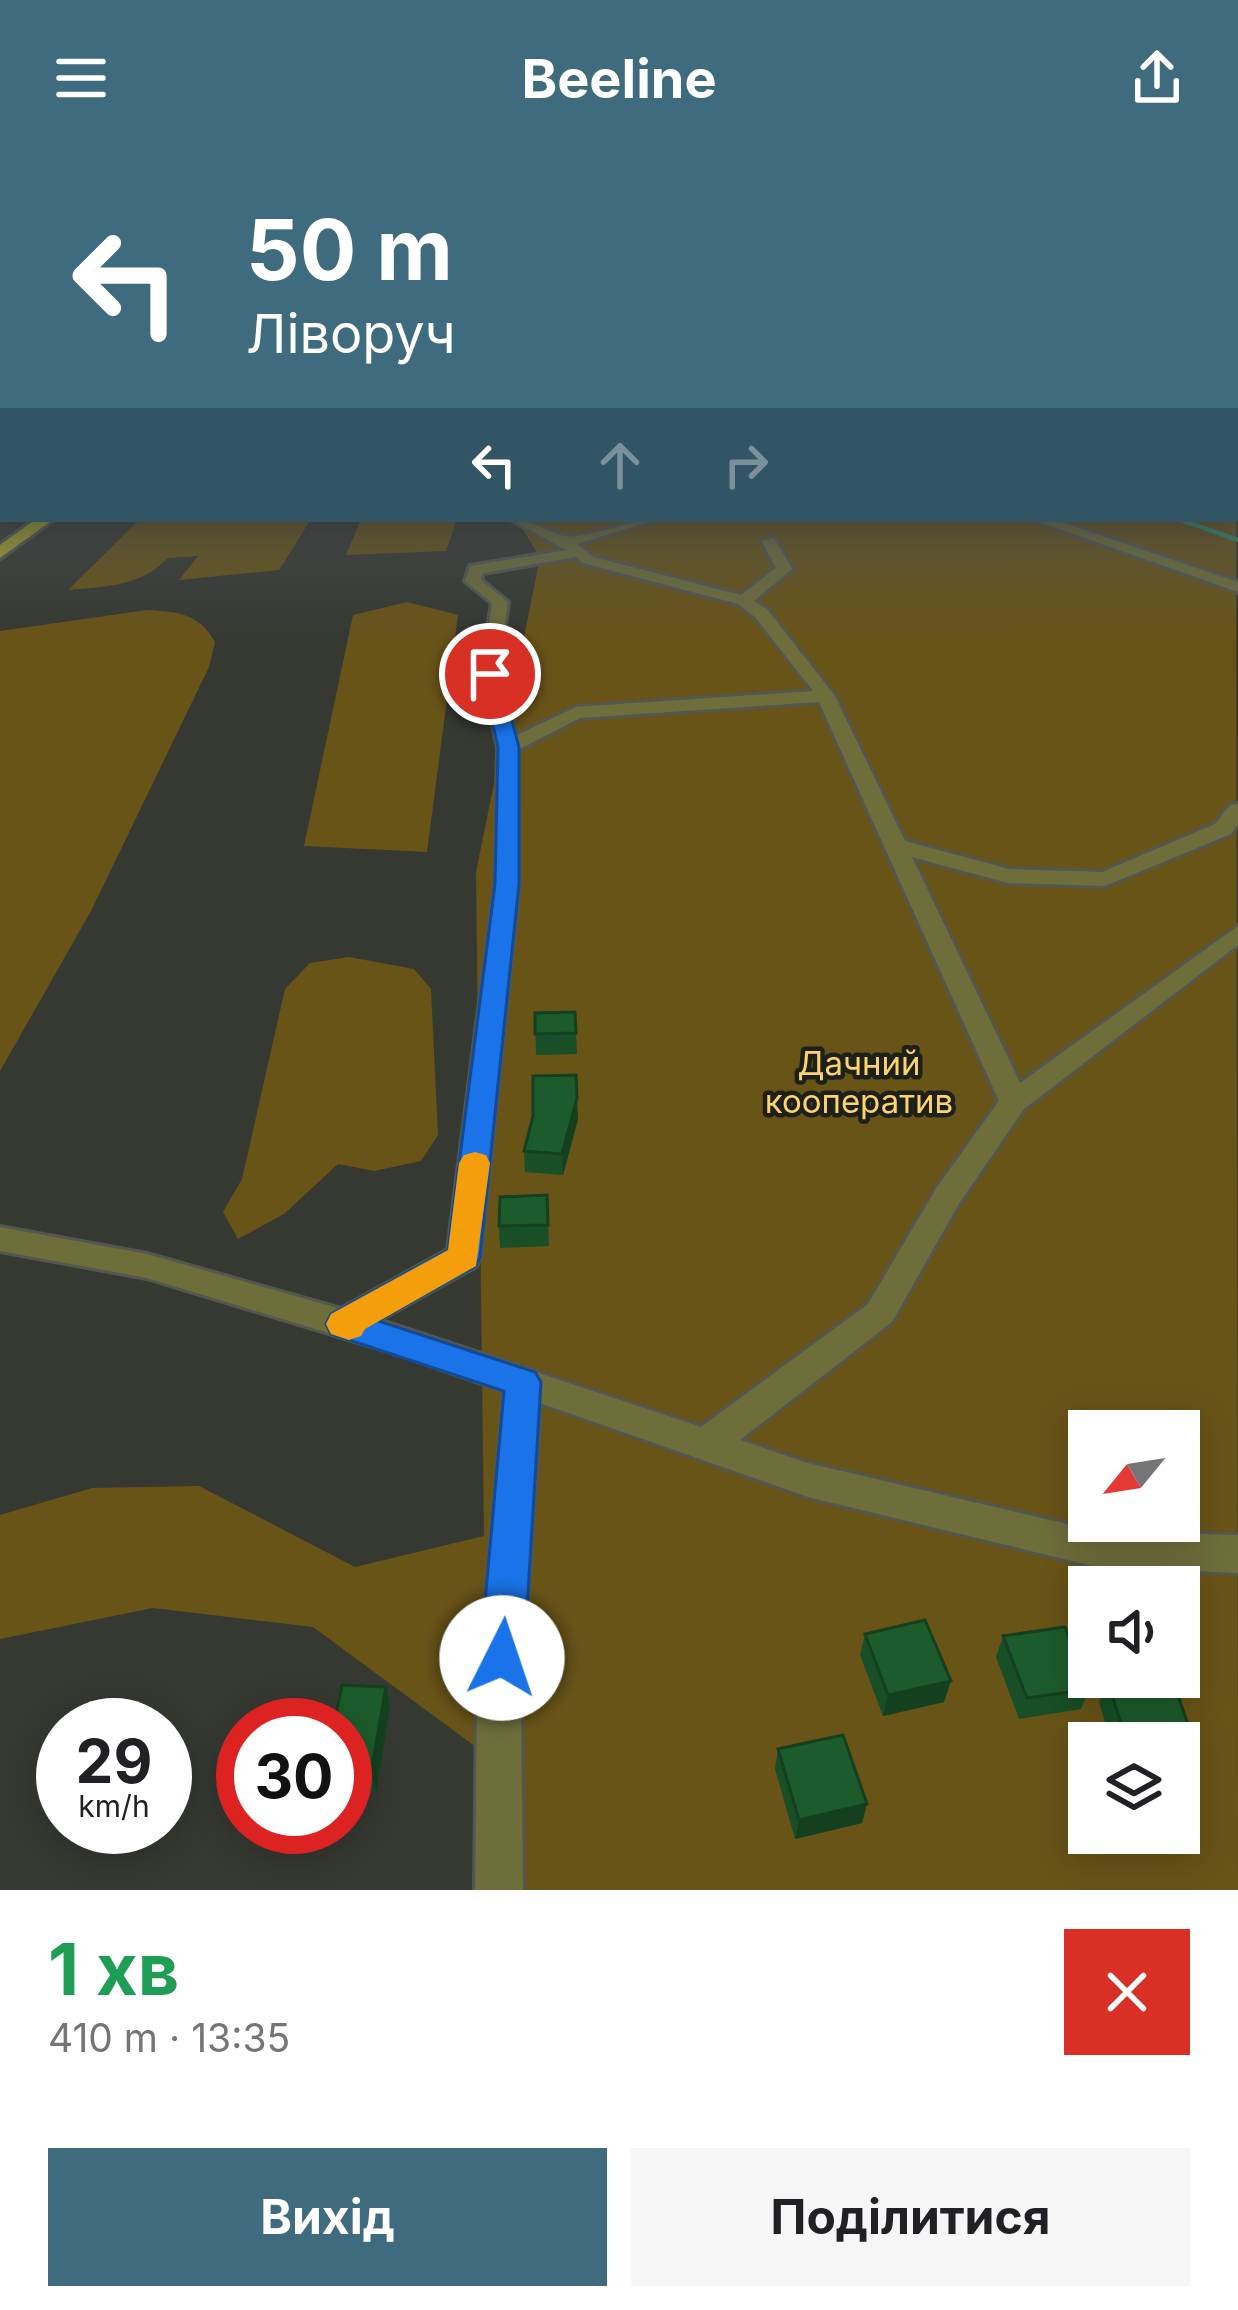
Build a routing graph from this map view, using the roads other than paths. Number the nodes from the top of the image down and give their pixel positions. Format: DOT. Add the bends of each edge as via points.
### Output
graph roads {
  1 [pos="42,522"];
  2 [pos="523,522"];
  3 [pos="641,522"];
  4 [pos="1047,522"];
  5 [pos="769,541"];
  6 [pos="570,547"];
  7 [pos="0,553"];
  8 [pos="1238,587"];
  9 [pos="744,601"];
  10 [pos="826,696"];
  11 [pos="508,747"];
  12 [pos="1238,810"];
  13 [pos="896,846"];
  14 [pos="1238,933"];
  15 [pos="1014,1102"];
  16 [pos="0,1239"];
  17 [pos="344,1324"];
  18 [pos="523,1382"];
  19 [pos="706,1445"];
  20 [pos="1238,1554"];
  21 [pos="499,1890"];
  1 -- 7 [label="main road"];
  2 -- 6 [label="street"];
  3 -- 6 [label="street"];
  4 -- 8 [label="street"];
  5 -- 9 [label="street" via="784,569"];
  6 -- 9 [label="street"];
  6 -- 11 [label="street" via="476,569 473,580 500,602 490,674"];
  9 -- 10 [label="street"];
  10 -- 11 [label="street" via="576,713"];
  10 -- 13 [label="street"];
  11 -- 17 [label="street" via="507,884 464,1257"];
  12 -- 13 [label="street" via="1223,829 1105,879 1008,876"];
  13 -- 15 [label="street"];
  14 -- 15 [label="street"];
  15 -- 19 [label="street" via="880,1313"];
  16 -- 17 [label="street" via="147,1266"];
  17 -- 18 [label="street"];
  18 -- 19 [label="street"];
  18 -- 21 [label="street" via="499,1703"];
  19 -- 20 [label="street" via="808,1480 1097,1550"];
}
